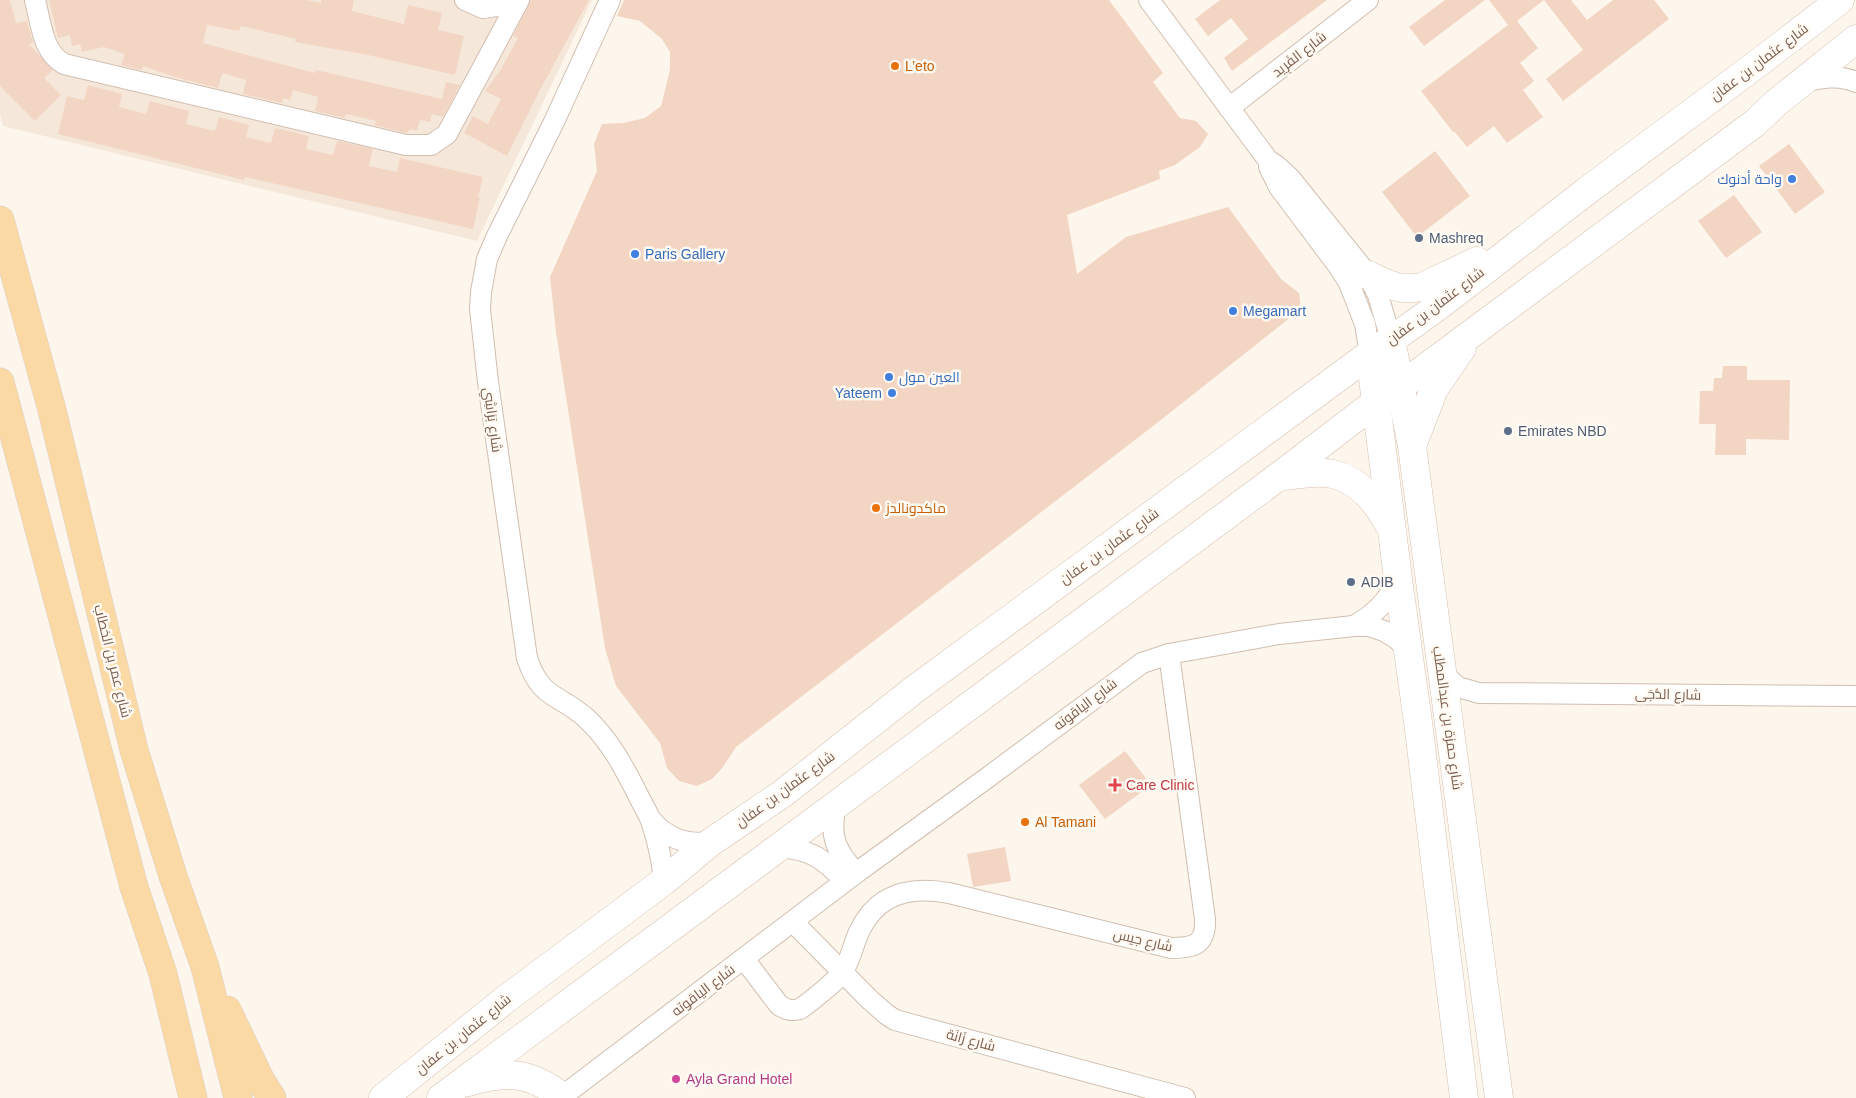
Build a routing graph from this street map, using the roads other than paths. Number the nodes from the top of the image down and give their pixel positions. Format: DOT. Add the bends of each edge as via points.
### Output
graph roads {
  1 [pos="35,0"];
  2 [pos="465,0"];
  3 [pos="610,0"];
  4 [pos="1149,0"];
  5 [pos="1368,0"];
  6 [pos="1840,0"];
  7 [pos="517,4"];
  8 [pos="483,8"];
  9 [pos="503,30"];
  10 [pos="1856,39"];
  11 [pos="1802,82"];
  12 [pos="1856,82"];
  13 [pos="1229,108"];
  14 [pos="1268,160"];
  15 [pos="0,220"];
  16 [pos="1521,241"];
  17 [pos="1368,275"];
  18 [pos="1474,330"];
  19 [pos="1380,347"];
  20 [pos="1408,379"];
  21 [pos="0,382"];
  22 [pos="1376,402"];
  23 [pos="1412,446"];
  24 [pos="1278,477"];
  25 [pos="1392,531"];
  26 [pos="1398,579"];
  27 [pos="1354,626"];
  28 [pos="1408,650"];
  29 [pos="1168,654"];
  30 [pos="1442,674"];
  31 [pos="1479,693"];
  32 [pos="1856,696"];
  33 [pos="1449,723"];
  34 [pos="836,805"];
  35 [pos="651,820"];
  36 [pos="711,842"];
  37 [pos="778,847"];
  38 [pos="850,877"];
  39 [pos="664,881"];
  40 [pos="793,922"];
  41 [pos="744,959"];
  42 [pos="205,967"];
  43 [pos="842,973"];
  44 [pos="163,974"];
  45 [pos="449,1092"];
  46 [pos="1465,1093"];
  47 [pos="572,1094"];
  48 [pos="193,1098"];
  49 [pos="212,1098"];
  50 [pos="238,1098"];
  51 [pos="272,1098"];
  52 [pos="383,1098"];
  53 [pos="1185,1098"];
  54 [pos="1499,1098"];
  1 -- 9 [label="street" via="48,49 64,64 406,145 431,145 447,134"];
  2 -- 8 [label="street"];
  3 -- 35 [label="street, شارع بَرَاشِي" via="487,259 480,309 527,658 532,675 543,689 573,707 597,730 623,764"];
  4 -- 13 [label="street"];
  5 -- 13 [label="street, شارع الفَرِيد"];
  6 -- 16 [label="main road, شارع عثمان بن عفان"];
  7 -- 8 [label="street"];
  7 -- 9 [label="street"];
  8 -- 9 [label="street"];
  10 -- 11 [label="main road"];
  11 -- 12 [label="street" via="1832,78"];
  11 -- 18 [label="main road" via="1755,122"];
  13 -- 14 [label="street"];
  14 -- 17 [label="street" via="1290,178"];
  14 -- 19 [label="street" via="1274,178 1349,283 1365,324"];
  15 -- 42 [label="main road, شارع عمر بن الخطاب" via="52,410 134,750"];
  16 -- 17 [label="main road" via="1422,287 1398,288"];
  16 -- 19 [label="main road, شارع عثمان بن عفان"];
  16 -- 20 [label="main road" via="1510,270 1503,277 1410,351 1404,361"];
  17 -- 19 [label="street" via="1378,295"];
  18 -- 20 [label="main road"];
  18 -- 23 [label="main road" via="1434,389"];
  19 -- 20 [label="main road, شارع حمزة بن عبدالمطلب"];
  19 -- 22 [label="main road"];
  19 -- 36 [label="main road, شارع عثمان بن عفان" via="915,689 782,794"];
  20 -- 22 [label="main road"];
  20 -- 23 [label="main road, شارع حمزة بن عبدالمطلب"];
  21 -- 44 [label="main road" via="134,887"];
  22 -- 24 [label="main road"];
  22 -- 25 [label="main road"];
  23 -- 30 [label="main road, شارع حمزة بن عبدالمطلب"];
  24 -- 25 [label="main road" via="1316,473 1340,477 1373,499"];
  24 -- 34 [label="main road"];
  25 -- 26 [label="main road"];
  26 -- 27 [label="street, شارع الياقوته" via="1381,607"];
  26 -- 28 [label="main road"];
  27 -- 28 [label="street, شارع الياقوته" via="1384,631"];
  27 -- 29 [label="street, شارع الياقوته" via="1279,634"];
  28 -- 46 [label="main road"];
  29 -- 38 [label="street, شارع الياقوته" via="1132,668"];
  29 -- 43 [label="street, شارع جيس" via="1205,919 1204,936 1198,944 1171,948 949,893 918,890 884,900 870,914 859,931"];
  30 -- 31 [label="street, شارع الدُّجَى" via="1458,687"];
  30 -- 33 [label="main road, شارع حمزة بن عبدالمطلب"];
  31 -- 32 [label="street, شارع الدُّجَى"];
  31 -- 33 [label="street" via="1460,704"];
  33 -- 54 [label="main road, شارع حمزة بن عبدالمطلب"];
  34 -- 37 [label="main road"];
  34 -- 38 [label="street" via="832,820 833,836"];
  35 -- 36 [label="street, شارع بَرَاشِي" via="671,838 698,844"];
  35 -- 39 [label="street, شارع بَرَاشِي"];
  36 -- 39 [label="main road, شارع عثمان بن عفان"];
  37 -- 38 [label="street" via="811,853"];
  37 -- 45 [label="main road"];
  38 -- 40 [label="street, شارع الياقوته"];
  39 -- 52 [label="main road, شارع عثمان بن عفان" via="506,999"];
  40 -- 41 [label="street, شارع الياقوته"];
  40 -- 43 [label="street, شارع زَانَة"];
  41 -- 43 [label="street" via="779,1005 791,1010 807,1004"];
  41 -- 47 [label="street, شارع الياقوته"];
  42 -- 50 [label="main road, شارع عمر بن الخطاب"];
  42 -- 51 [label="main road"];
  43 -- 53 [label="street, شارع زَانَة" via="895,1020"];
  44 -- 48 [label="main road"];
  44 -- 49 [label="main road" via="180,996 189,1016"];
  45 -- 47 [label="main road" via="500,1074 536,1079"];
}
